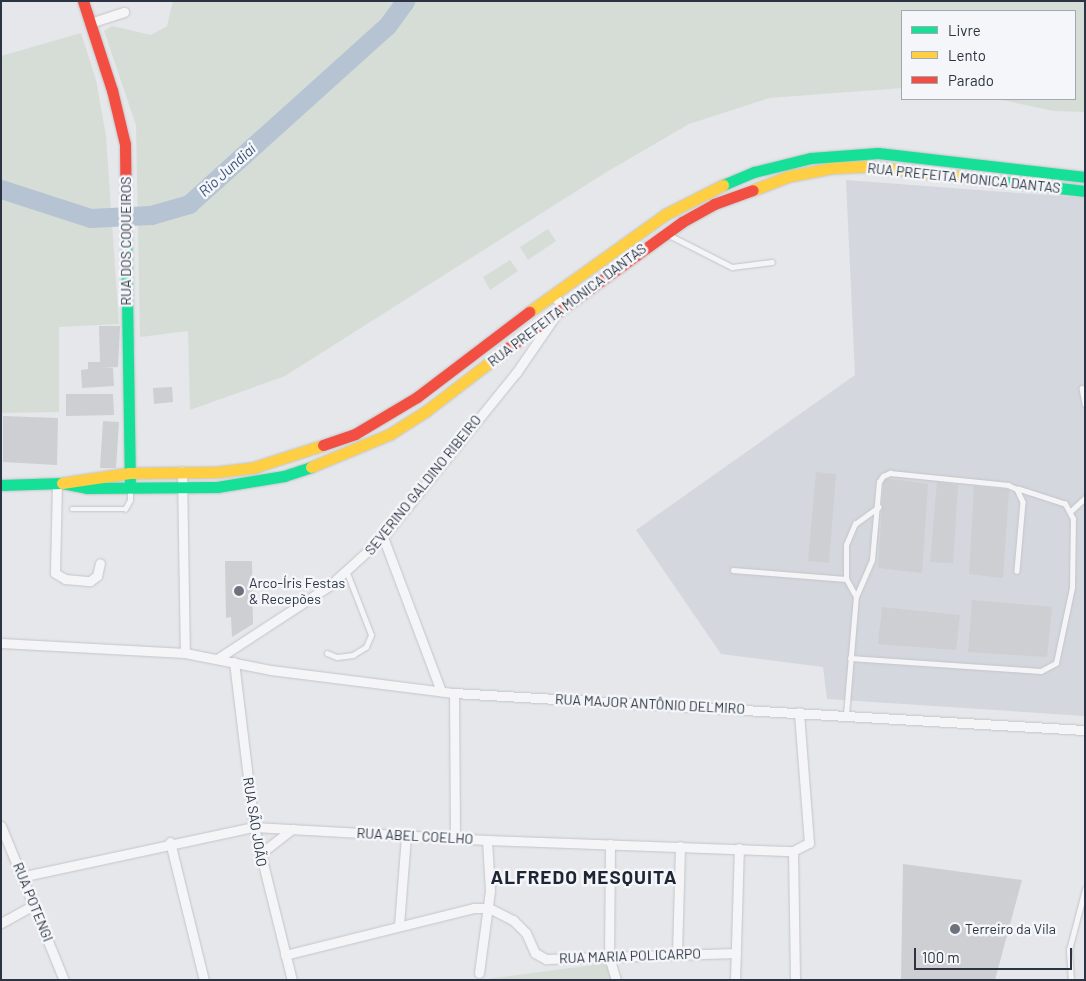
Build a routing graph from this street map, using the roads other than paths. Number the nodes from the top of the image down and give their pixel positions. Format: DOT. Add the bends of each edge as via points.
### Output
graph roads {
  1 [pos="83,1"];
  2 [pos="124,12"];
  3 [pos="90,23"];
  4 [pos="1085,176"];
  5 [pos="1085,191"];
  6 [pos="665,232"];
  7 [pos="772,262"];
  8 [pos="553,294"];
  9 [pos="562,306"];
  10 [pos="1082,388"];
  11 [pos="1085,404"];
  12 [pos="182,471"];
  13 [pos="129,473"];
  14 [pos="60,483"];
  15 [pos="1,485"];
  16 [pos="130,487"];
  17 [pos="182,487"];
  18 [pos="1017,489"];
  19 [pos="1085,498"];
  20 [pos="878,507"];
  21 [pos="72,509"];
  22 [pos="1071,511"];
  23 [pos="383,537"];
  24 [pos="100,563"];
  25 [pos="733,570"];
  26 [pos="1017,571"];
  27 [pos="347,573"];
  28 [pos="846,579"];
  29 [pos="856,597"];
  30 [pos="1,643"];
  31 [pos="327,653"];
  32 [pos="185,654"];
  33 [pos="217,658"];
  34 [pos="850,658"];
  35 [pos="234,662"];
  36 [pos="441,691"];
  37 [pos="454,693"];
  38 [pos="798,712"];
  39 [pos="846,715"];
  40 [pos="1085,730"];
  41 [pos="1,826"];
  42 [pos="254,826"];
  43 [pos="292,829"];
  44 [pos="406,836"];
  45 [pos="455,838"];
  46 [pos="488,840"];
  47 [pos="170,842"];
  48 [pos="610,844"];
  49 [pos="680,846"];
  50 [pos="739,848"];
  51 [pos="793,851"];
  52 [pos="260,854"];
  53 [pos="25,876"];
  54 [pos="1085,889"];
  55 [pos="34,905"];
  56 [pos="489,908"];
  57 [pos="1,923"];
  58 [pos="400,925"];
  59 [pos="736,953"];
  60 [pos="677,954"];
  61 [pos="285,955"];
  62 [pos="610,957"];
  63 [pos="480,973"];
  64 [pos="64,980"];
  65 [pos="204,980"];
  66 [pos="292,980"];
  67 [pos="616,980"];
  68 [pos="735,980"];
  69 [pos="795,980"];
  70 [pos="1072,980"];
  1 -- 3 [label="main road, RUA DOS COQUEIROS"];
  2 -- 3 [label="street"];
  3 -- 13 [label="main road, RUA DOS COQUEIROS" via="121,125 125,153"];
  4 -- 8 [label="main road, RUA PREFEITA MONICA DANTAS" via="895,153 844,154 783,164 726,182 694,197 599,259"];
  5 -- 6 [label="main road, RUA PREFEITA MONICA DANTAS" via="904,169 832,168 790,176 748,190 714,204"];
  6 -- 7 [label="lane" via="732,267"];
  6 -- 9 [label="main road, RUA PREFEITA MONICA DANTAS"];
  8 -- 9 [label="street"];
  8 -- 12 [label="main road, RUA PREFEITA MONICA DANTAS" via="418,397 356,434 255,467 217,472"];
  9 -- 17 [label="main road, RUA PREFEITA MONICA DANTAS" via="426,411 361,448 284,476 218,487"];
  9 -- 23 [label="street, SEVERINO GALDINO RIBEIRO" via="516,373"];
  10 -- 11 [label="lane"];
  12 -- 13 [label="main road, RUA PREFEITA MONICA DANTAS"];
  12 -- 17 [label="street"];
  13 -- 14 [label="main road, RUA PREFEITA MONICA DANTAS"];
  13 -- 16 [label="main road, RUA DOS COQUEIROS"];
  14 -- 15 [label="main road, RUA PREFEITA MONICA DANTAS"];
  14 -- 16 [label="main road, RUA PREFEITA MONICA DANTAS" via="87,488"];
  14 -- 24 [label="street" via="55,573 65,579 90,581 97,576"];
  16 -- 17 [label="main road, RUA PREFEITA MONICA DANTAS"];
  16 -- 21 [label="lane" via="130,500 125,510"];
  17 -- 32 [label="street"];
  18 -- 20 [label="lane" via="1008,485 890,473 880,482"];
  18 -- 22 [label="lane" via="1057,500"];
  18 -- 26 [label="lane" via="1023,502"];
  19 -- 22 [label="lane"];
  20 -- 28 [label="lane" via="862,516 850,534 844,556"];
  20 -- 29 [label="lane" via="872,560"];
  22 -- 34 [label="lane" via="1072,588 1059,655 1050,668 1041,671"];
  23 -- 27 [label="street, SEVERINO GALDINO RIBEIRO"];
  23 -- 36 [label="street"];
  25 -- 28 [label="lane"];
  27 -- 31 [label="lane" via="371,635 366,647 353,655 336,657"];
  27 -- 33 [label="street, SEVERINO GALDINO RIBEIRO"];
  28 -- 29 [label="lane"];
  29 -- 34 [label="lane"];
  30 -- 32 [label="street, RUA MAJOR ANTÔNIO DELMIRO"];
  32 -- 33 [label="street, RUA MAJOR ANTÔNIO DELMIRO"];
  33 -- 35 [label="street, RUA MAJOR ANTÔNIO DELMIRO"];
  34 -- 39 [label="lane"];
  35 -- 36 [label="street, RUA MAJOR ANTÔNIO DELMIRO"];
  35 -- 42 [label="street, RUA SÃO JOÃO"];
  36 -- 37 [label="street, RUA MAJOR ANTÔNIO DELMIRO"];
  37 -- 38 [label="street, RUA MAJOR ANTÔNIO DELMIRO"];
  37 -- 45 [label="street"];
  38 -- 39 [label="street, RUA MAJOR ANTÔNIO DELMIRO"];
  38 -- 51 [label="street, RUA ABEL COELHO" via="809,845"];
  39 -- 40 [label="street, RUA MAJOR ANTÔNIO DELMIRO"];
  41 -- 53 [label="street, RUA POTENGI"];
  42 -- 43 [label="street, RUA ABEL COELHO"];
  42 -- 47 [label="street, RUA ABEL COELHO"];
  42 -- 52 [label="street, RUA SÃO JOÃO"];
  43 -- 44 [label="street, RUA ABEL COELHO"];
  43 -- 52 [label="street"];
  44 -- 45 [label="street, RUA ABEL COELHO"];
  44 -- 58 [label="street"];
  45 -- 46 [label="street, RUA ABEL COELHO"];
  46 -- 48 [label="street, RUA ABEL COELHO"];
  46 -- 56 [label="street"];
  47 -- 53 [label="street, RUA ABEL COELHO"];
  47 -- 65 [label="street"];
  48 -- 49 [label="street, RUA ABEL COELHO"];
  48 -- 62 [label="street"];
  49 -- 50 [label="street, RUA ABEL COELHO"];
  49 -- 60 [label="street"];
  50 -- 51 [label="street, RUA ABEL COELHO"];
  50 -- 59 [label="street"];
  51 -- 69 [label="street"];
  52 -- 61 [label="street, RUA SÃO JOÃO"];
  53 -- 55 [label="street, RUA POTENGI"];
  54 -- 70 [label="lane" via="1069,950"];
  55 -- 57 [label="street"];
  55 -- 64 [label="street, RUA POTENGI"];
  56 -- 58 [label="street" via="459,910"];
  56 -- 62 [label="street, RUA MARIA POLICARPO" via="520,926 540,957"];
  56 -- 63 [label="street"];
  58 -- 61 [label="street"];
  59 -- 60 [label="street, RUA MARIA POLICARPO"];
  59 -- 68 [label="street"];
  60 -- 62 [label="street, RUA MARIA POLICARPO"];
  61 -- 66 [label="street, RUA SÃO JOÃO"];
  62 -- 67 [label="street"];
}
